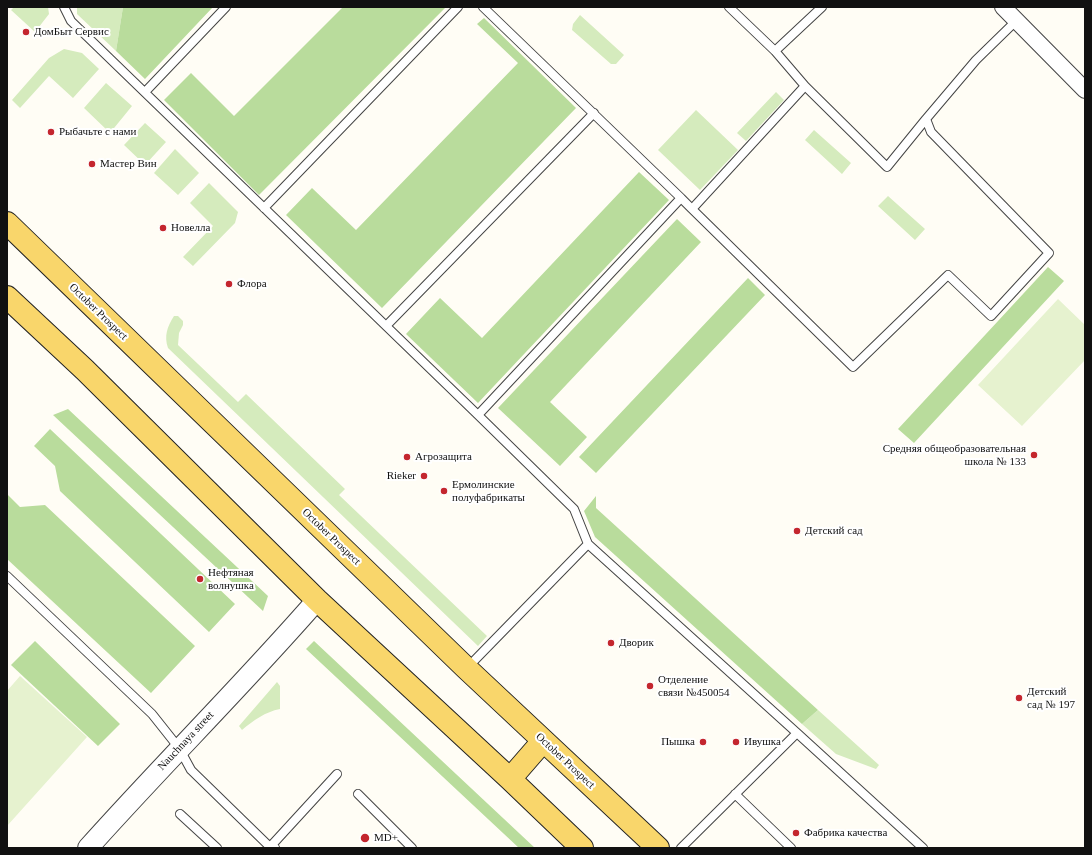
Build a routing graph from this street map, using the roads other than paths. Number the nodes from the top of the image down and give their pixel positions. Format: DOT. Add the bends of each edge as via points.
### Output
graph roads {
  1 [pos="64,7"];
  2 [pos="226,7"];
  3 [pos="458,7"];
  4 [pos="483,7"];
  5 [pos="729,7"];
  6 [pos="822,7"];
  7 [pos="1003,7"];
  8 [pos="1016,20"];
  9 [pos="775,51"];
  10 [pos="805,86"];
  11 [pos="1085,90"];
  12 [pos="145,92"];
  13 [pos="594,113"];
  14 [pos="926,119"];
  15 [pos="680,198"];
  16 [pos="264,208"];
  17 [pos="692,209"];
  18 [pos="7,223"];
  19 [pos="7,297"];
  20 [pos="386,326"];
  21 [pos="478,415"];
  22 [pos="588,544"];
  23 [pos="7,576"];
  24 [pos="317,600"];
  25 [pos="466,668"];
  26 [pos="797,733"];
  27 [pos="543,741"];
  28 [pos="179,748"];
  29 [pos="338,774"];
  30 [pos="510,779"];
  31 [pos="358,794"];
  32 [pos="735,794"];
  33 [pos="180,814"];
  34 [pos="272,847"];
  35 [pos="88,848"];
  36 [pos="217,848"];
  37 [pos="412,848"];
  38 [pos="582,848"];
  39 [pos="658,848"];
  40 [pos="681,848"];
  41 [pos="791,848"];
  42 [pos="923,848"];
  1 -- 12 [label="lane" via="71,21"];
  2 -- 12 [label="lane"];
  3 -- 16 [label="lane"];
  4 -- 13 [label="lane"];
  5 -- 9 [label="lane"];
  6 -- 9 [label="lane"];
  7 -- 8 [label="street"];
  8 -- 11 [label="street"];
  8 -- 14 [label="lane" via="976,60"];
  9 -- 10 [label="lane"];
  10 -- 14 [label="lane" via="887,167"];
  10 -- 17 [label="lane"];
  12 -- 16 [label="lane"];
  13 -- 15 [label="lane"];
  13 -- 20 [label="lane"];
  14 -- 17 [label="lane" via="931,132 1049,254 991,316 948,275 853,366"];
  15 -- 17 [label="lane"];
  15 -- 21 [label="lane"];
  16 -- 20 [label="lane"];
  18 -- 25 [label="main road, October Prospect"];
  19 -- 24 [label="main road" via="85,370"];
  20 -- 21 [label="lane"];
  21 -- 22 [label="lane" via="574,508"];
  22 -- 25 [label="lane"];
  22 -- 26 [label="lane"];
  23 -- 28 [label="lane" via="152,714"];
  24 -- 28 [label="street, Nauchnaya street"];
  24 -- 30 [label="main road"];
  25 -- 27 [label="main road, October Prospect"];
  26 -- 32 [label="lane"];
  26 -- 42 [label="lane"];
  27 -- 30 [label="main road"];
  27 -- 39 [label="main road, October Prospect"];
  28 -- 34 [label="lane" via="191,770"];
  28 -- 35 [label="street, Nauchnaya street"];
  29 -- 34 [label="lane"];
  30 -- 38 [label="main road"];
  31 -- 37 [label="lane"];
  32 -- 40 [label="lane"];
  32 -- 41 [label="lane"];
  33 -- 36 [label="lane"];
}
